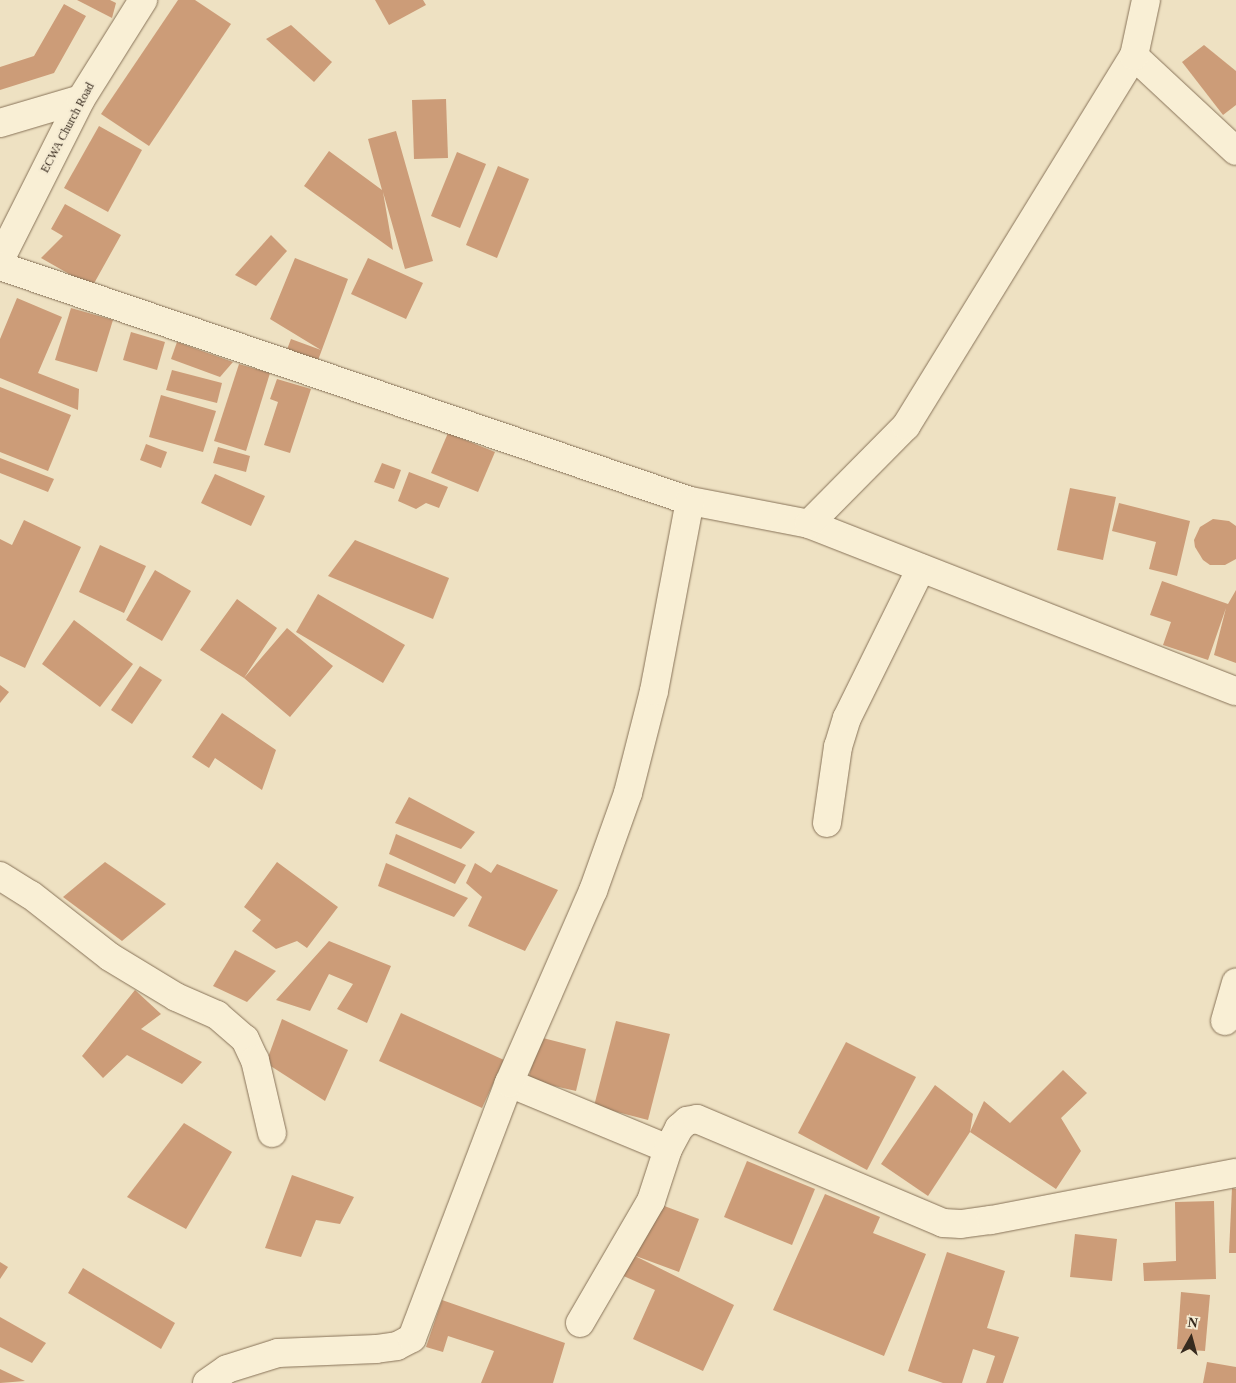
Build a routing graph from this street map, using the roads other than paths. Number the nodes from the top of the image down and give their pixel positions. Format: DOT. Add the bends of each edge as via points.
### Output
graph roads {
  1 [pos="143,0"];
  2 [pos="1146,0"];
  3 [pos="1134,56"];
  4 [pos="81,99"];
  5 [pos="0,123"];
  6 [pos="1236,151"];
  7 [pos="0,260"];
  8 [pos="0,266"];
  9 [pos="690,501"];
  10 [pos="809,524"];
  11 [pos="921,568"];
  12 [pos="1236,691"];
  13 [pos="827,823"];
  14 [pos="0,876"];
  15 [pos="1236,983"];
  16 [pos="1225,1020"];
  17 [pos="509,1083"];
  18 [pos="272,1133"];
  19 [pos="668,1149"];
  20 [pos="1236,1173"];
  21 [pos="580,1323"];
  22 [pos="206,1383"];
  1 -- 4 [label="street, ECWA Church Road"];
  2 -- 3 [label="street"];
  3 -- 6 [label="street"];
  3 -- 10 [label="street" via="906,426"];
  4 -- 5 [label="street"];
  4 -- 7 [label="street, ECWA Church Road"];
  8 -- 9 [label="street"];
  9 -- 10 [label="street"];
  9 -- 17 [label="street" via="654,691 628,793 593,890"];
  10 -- 11 [label="street"];
  11 -- 12 [label="street"];
  11 -- 13 [label="street" via="846,718 838,747"];
  14 -- 18 [label="street" via="31,895 110,957 176,997 217,1015 245,1039 255,1060"];
  15 -- 16 [label="street"];
  17 -- 19 [label="street"];
  17 -- 22 [label="street" via="412,1338 397,1346 376,1349 278,1353 227,1369"];
  19 -- 20 [label="street" via="679,1128 687,1121 697,1119 943,1223 961,1224"];
  19 -- 21 [label="street" via="651,1201"];
}
